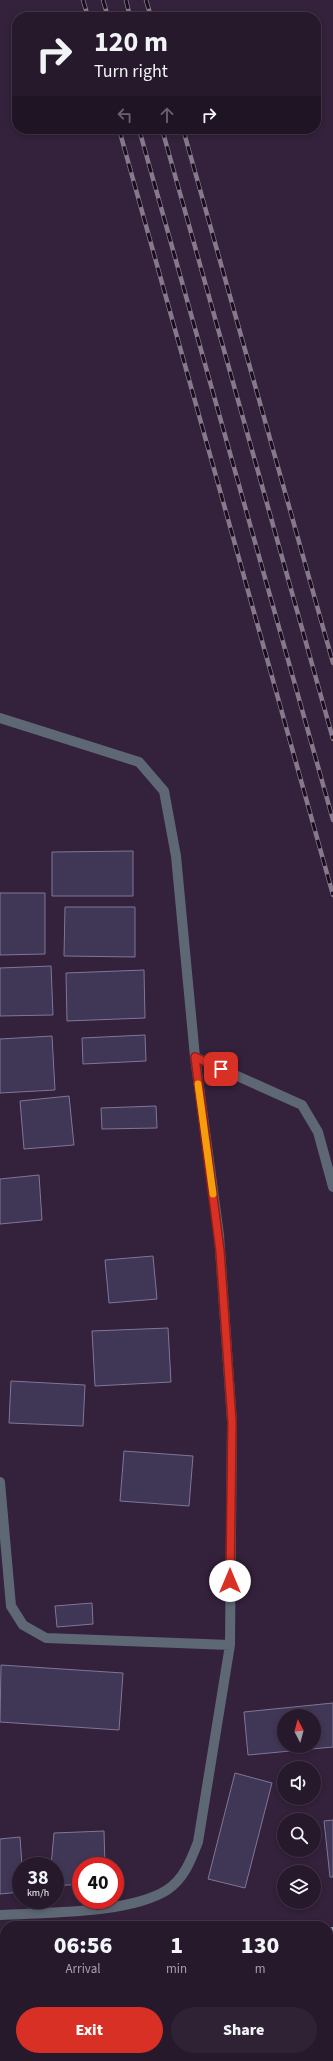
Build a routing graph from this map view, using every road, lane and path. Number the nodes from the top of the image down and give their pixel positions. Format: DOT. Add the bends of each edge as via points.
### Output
graph roads {
  1 [pos="0,718"];
  2 [pos="195,1057"];
  3 [pos="333,1186"];
  4 [pos="0,1482"];
  5 [pos="230,1645"];
  6 [pos="0,1915"];
  1 -- 2 [label="street" via="139,762 164,791 176,856"];
  2 -- 3 [label="street" via="302,1105 318,1132"];
  2 -- 5 [label="street" via="219,1235 232,1422"];
  4 -- 5 [label="street" via="11,1606 23,1625 46,1638"];
  5 -- 6 [label="street" via="198,1842 187,1869 168,1890 141,1901 110,1908"];
}
